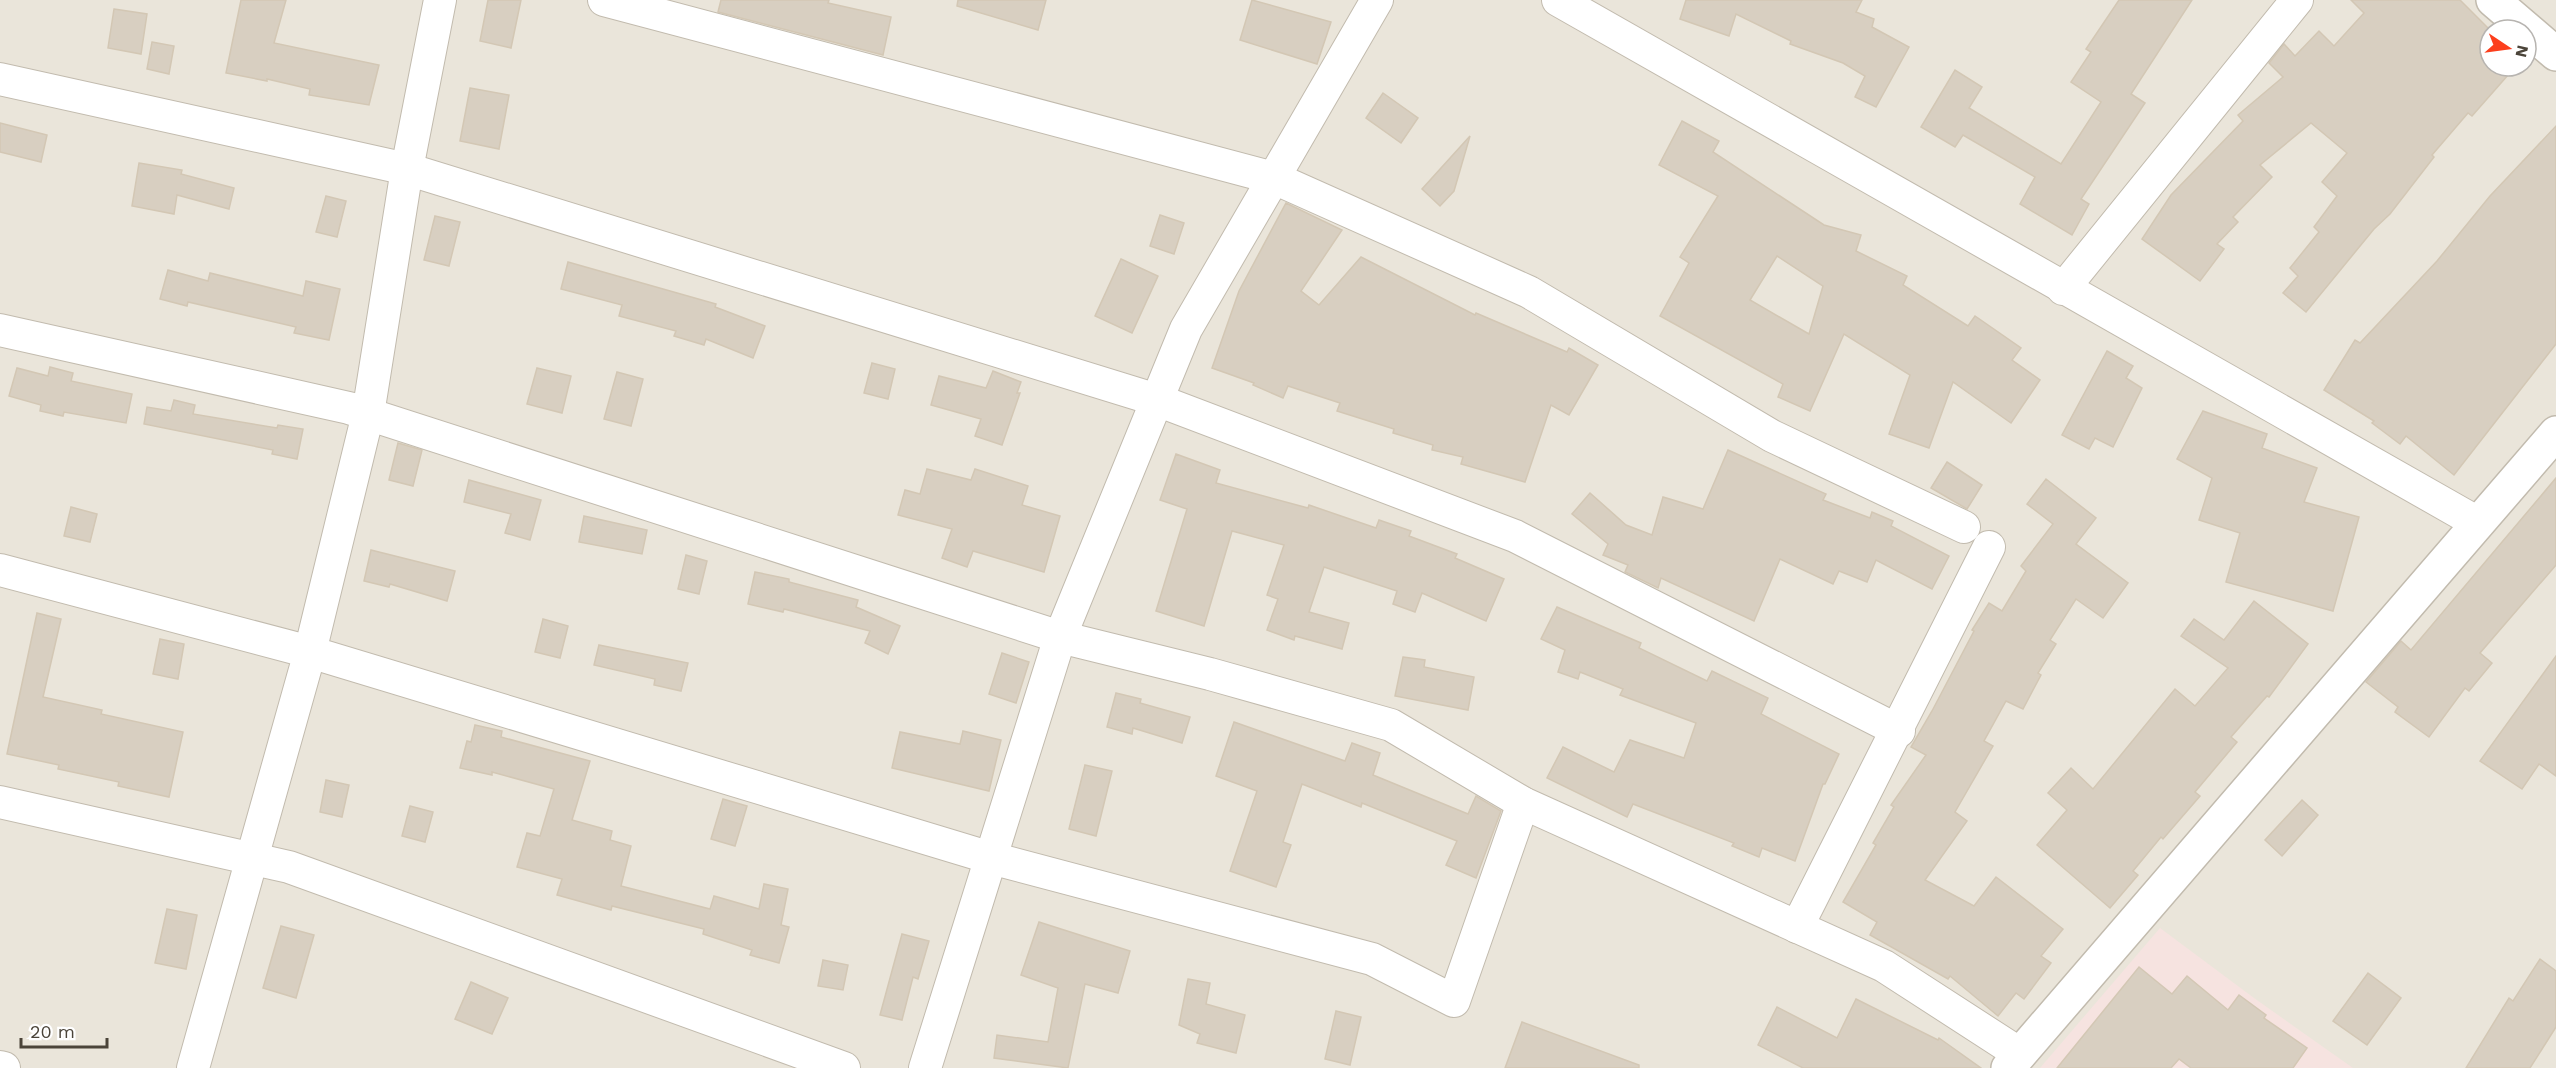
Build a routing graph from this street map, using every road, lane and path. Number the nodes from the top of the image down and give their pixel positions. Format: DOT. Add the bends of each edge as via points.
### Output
graph roads {
  1 [pos="440,0"];
  2 [pos="604,0"];
  3 [pos="1377,0"];
  4 [pos="1558,0"];
  5 [pos="2297,0"];
  6 [pos="2493,0"];
  7 [pos="2556,54"];
  8 [pos="0,79"];
  9 [pos="407,169"];
  10 [pos="1274,178"];
  11 [pos="2063,289"];
  12 [pos="0,330"];
  13 [pos="1157,400"];
  14 [pos="368,414"];
  15 [pos="2556,433"];
  16 [pos="2478,523"];
  17 [pos="1964,527"];
  18 [pos="1989,547"];
  19 [pos="0,570"];
  20 [pos="1060,637"];
  21 [pos="310,652"];
  22 [pos="1899,731"];
  23 [pos="0,802"];
  24 [pos="1523,803"];
  25 [pos="991,858"];
  26 [pos="254,859"];
  27 [pos="1797,927"];
  28 [pos="2014,1061"];
  29 [pos="193,1068"];
  30 [pos="844,1068"];
  31 [pos="925,1068"];
  1 -- 9 [label="street"];
  2 -- 10 [label="street"];
  3 -- 10 [label="street"];
  4 -- 11 [label="street"];
  5 -- 11 [label="street"];
  6 -- 7 [label="street"];
  8 -- 9 [label="street"];
  9 -- 13 [label="street"];
  9 -- 14 [label="street"];
  10 -- 13 [label="street" via="1186,328"];
  10 -- 17 [label="street" via="1529,292 1772,436"];
  11 -- 16 [label="street"];
  12 -- 14 [label="street"];
  13 -- 20 [label="street"];
  13 -- 22 [label="street" via="1515,536"];
  14 -- 20 [label="street"];
  14 -- 21 [label="street"];
  15 -- 16 [label="street"];
  16 -- 28 [label="street"];
  18 -- 22 [label="street"];
  19 -- 21 [label="street"];
  20 -- 24 [label="street" via="1391,725"];
  20 -- 25 [label="street"];
  21 -- 25 [label="street"];
  21 -- 26 [label="street"];
  22 -- 27 [label="street"];
  23 -- 26 [label="street"];
  24 -- 25 [label="street" via="1454,1001 1372,959"];
  24 -- 27 [label="street"];
  25 -- 31 [label="street"];
  26 -- 29 [label="street"];
  26 -- 30 [label="street" via="289,867"];
  27 -- 28 [label="street" via="1884,966"];
}
